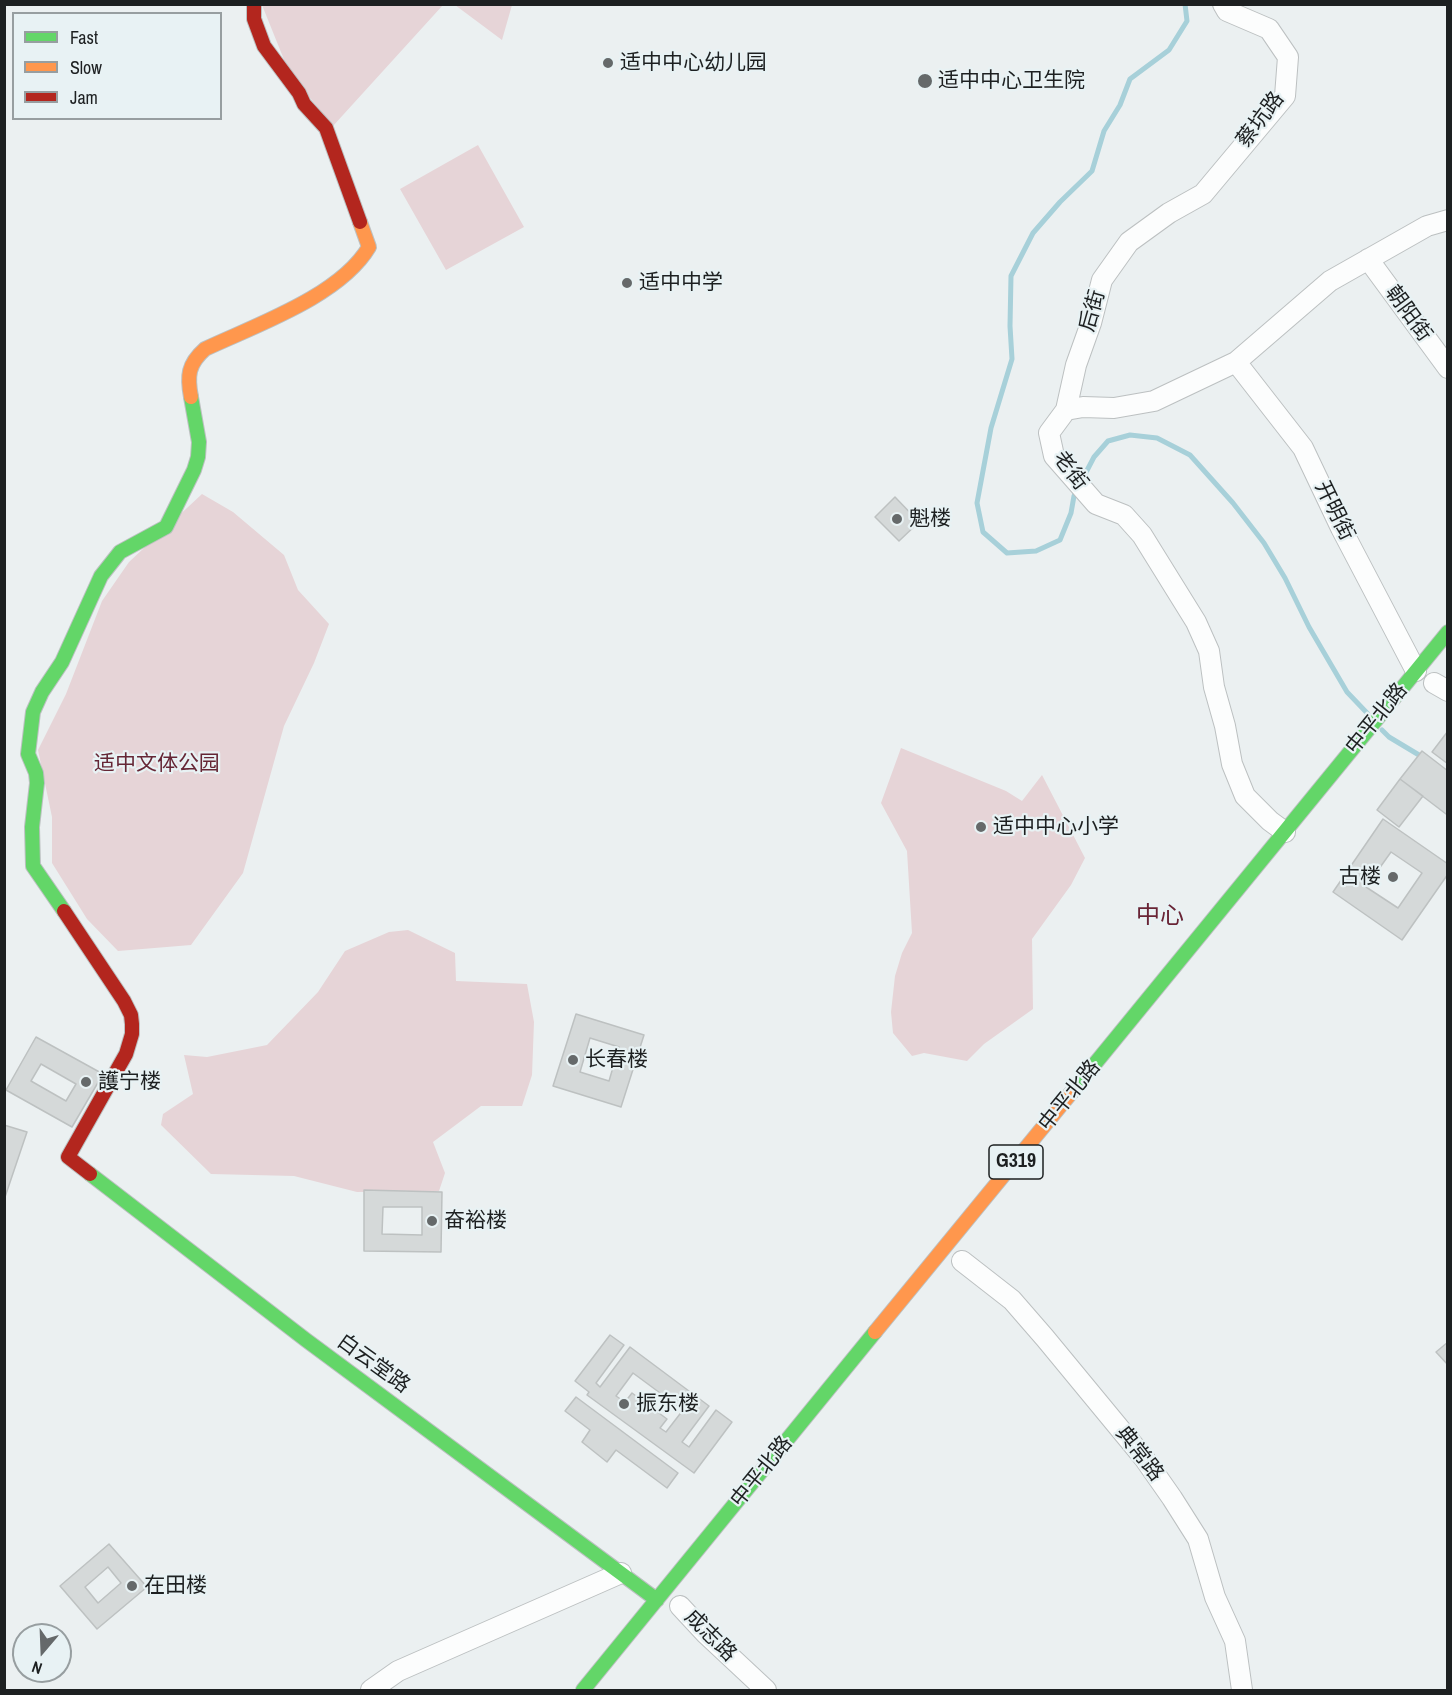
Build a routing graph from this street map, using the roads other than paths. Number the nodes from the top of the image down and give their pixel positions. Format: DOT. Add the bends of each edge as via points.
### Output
graph roads {
  1 [pos="254,4"];
  2 [pos="1223,4"];
  3 [pos="1448,220"];
  4 [pos="1148,228"];
  5 [pos="1368,260"];
  6 [pos="1236,362"];
  7 [pos="1448,368"];
  8 [pos="1066,410"];
  9 [pos="1448,632"];
  10 [pos="1416,670"];
  11 [pos="1285,832"];
  12 [pos="962,1261"];
  13 [pos="621,1573"];
  14 [pos="657,1600"];
  15 [pos="680,1606"];
  16 [pos="371,1690"];
  17 [pos="583,1690"];
  18 [pos="766,1690"];
  19 [pos="1242,1690"];
  1 -- 13 [label="main road, 白云堂路" via="254,19 264,46 304,104 326,128 369,247 364,260 339,282 205,349 194,359 188,381 199,442 194,471 166,527 120,552 101,576 62,662 35,705 28,754 37,783 33,866 119,992 129,1008 132,1024 126,1054 68,1157"];
  2 -- 4 [label="street, 蔡坑路" via="1227,11 1269,29 1276,38 1288,57 1285,96 1203,194"];
  3 -- 5 [label="street" via="1427,226"];
  4 -- 8 [label="street, 后街" via="1129,242 1102,280"];
  5 -- 6 [label="street" via="1330,281"];
  5 -- 7 [label="street, 朝阳街"];
  6 -- 8 [label="street" via="1154,401"];
  6 -- 10 [label="street, 开明街" via="1303,448"];
  8 -- 11 [label="street, 老街" via="1049,433 1054,456 1096,504 1125,515 1142,535 1196,622 1209,651 1232,764 1245,796"];
  9 -- 10 [label="main road, G319"];
  10 -- 11 [label="main road, G319"];
  11 -- 14 [label="main road, G319"];
  12 -- 19 [label="street, 典常路" via="1012,1300 1046,1338 1172,1498 1198,1539 1215,1597 1235,1641"];
  13 -- 14 [label="main road, 白云堂路"];
  13 -- 16 [label="street" via="398,1671"];
  14 -- 17 [label="main road, G319"];
  15 -- 18 [label="street, 成志路"];
}
